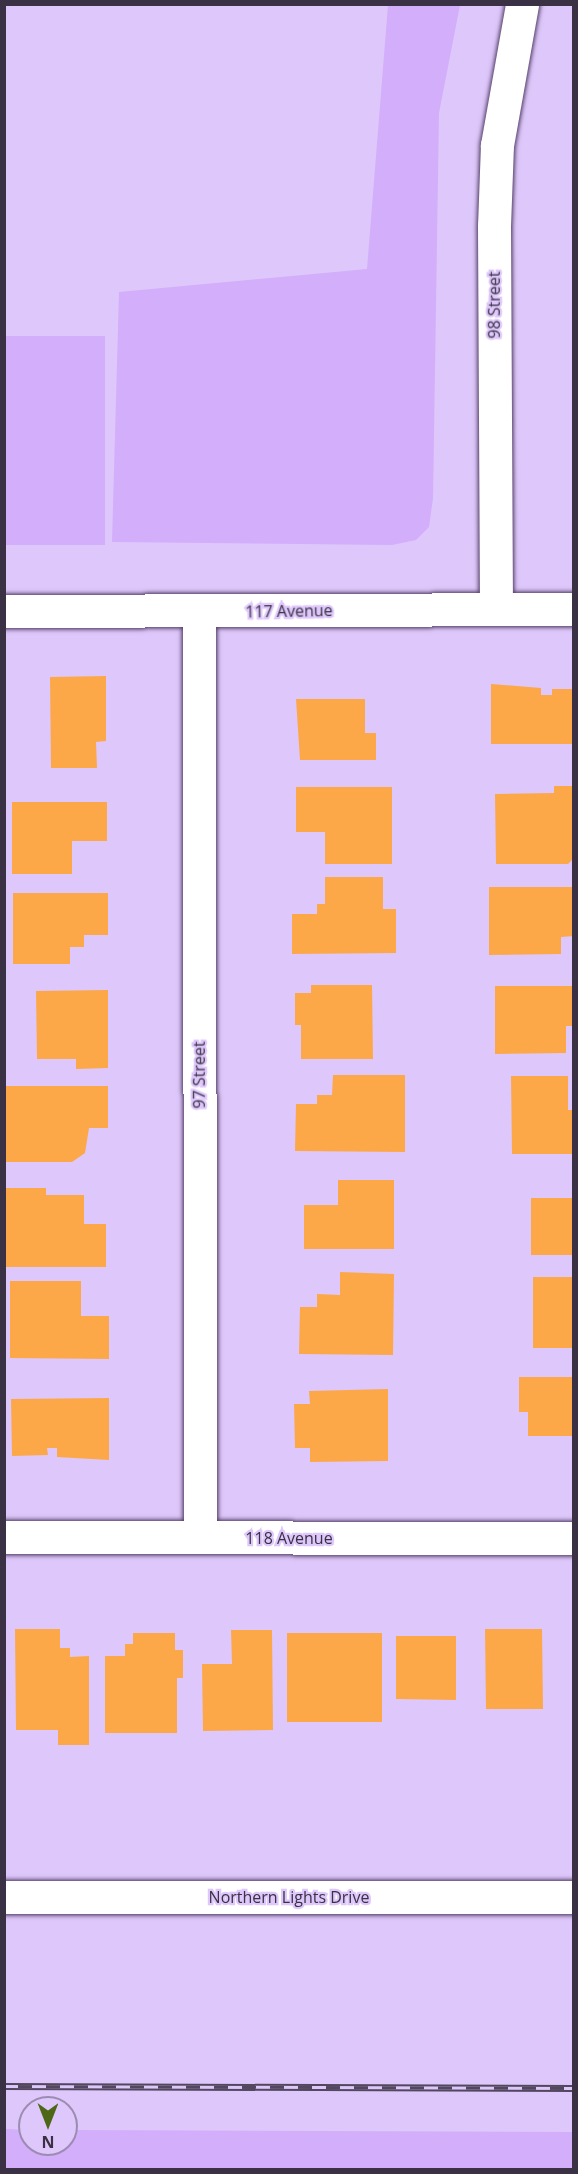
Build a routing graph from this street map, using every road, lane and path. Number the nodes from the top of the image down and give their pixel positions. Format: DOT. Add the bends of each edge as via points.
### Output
graph roads {
  1 [pos="522,4"];
  2 [pos="496,609"];
  3 [pos="573,609"];
  4 [pos="4,611"];
  5 [pos="199,612"];
  6 [pos="4,1537"];
  7 [pos="200,1537"];
  8 [pos="573,1538"];
  9 [pos="4,1897"];
  10 [pos="573,1897"];
  1 -- 2 [label="street, 98 Street" via="497,145"];
  2 -- 3 [label="street, 117 Avenue"];
  2 -- 5 [label="street, 117 Avenue"];
  4 -- 5 [label="street, 117 Avenue"];
  5 -- 7 [label="street, 97 Street"];
  6 -- 7 [label="street, 118 Avenue"];
  7 -- 8 [label="street, 118 Avenue"];
  9 -- 10 [label="street, Northern Lights Drive"];
}
